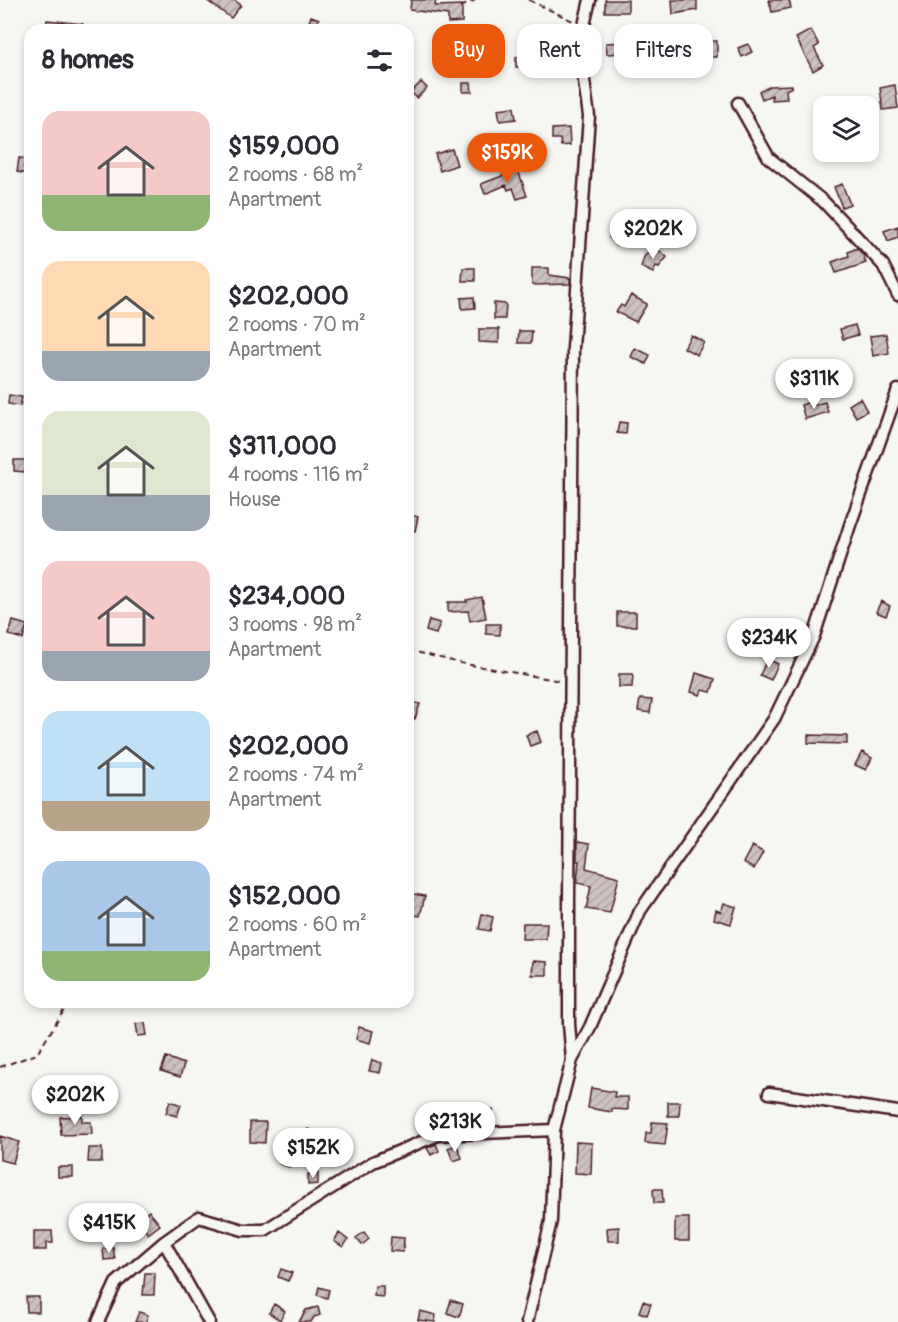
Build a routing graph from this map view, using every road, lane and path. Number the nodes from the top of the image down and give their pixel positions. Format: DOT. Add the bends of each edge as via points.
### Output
graph roads {
  1 [pos="475,0"];
  2 [pos="529,0"];
  3 [pos="590,0"];
  4 [pos="461,7"];
  5 [pos="579,24"];
  6 [pos="584,24"];
  7 [pos="584,78"];
  8 [pos="738,104"];
  9 [pos="898,295"];
  10 [pos="898,390"];
  11 [pos="414,651"];
  12 [pos="570,682"];
  13 [pos="65,1008"];
  14 [pos="572,1060"];
  15 [pos="0,1066"];
  16 [pos="769,1093"];
  17 [pos="898,1112"];
  18 [pos="554,1130"];
  19 [pos="165,1242"];
  20 [pos="98,1322"];
  21 [pos="209,1322"];
  22 [pos="527,1322"];
  1 -- 4 [label="path"];
  2 -- 5 [label="path"];
  3 -- 6 [label="street"];
  7 -- 12 [label="street" via="589,116 573,348"];
  8 -- 9 [label="street" via="769,158 824,202 883,265"];
  10 -- 14 [label="street" via="814,636 774,719 640,911 590,1028"];
  11 -- 12 [label="path"];
  12 -- 14 [label="street"];
  13 -- 15 [label="path" via="37,1054"];
  14 -- 18 [label="street"];
  16 -- 17 [label="street"];
  18 -- 19 [label="street" via="438,1135 373,1162 265,1230 243,1230 199,1217"];
  18 -- 22 [label="street" via="551,1221"];
  19 -- 20 [label="street" via="116,1283"];
  19 -- 21 [label="street"];
}
